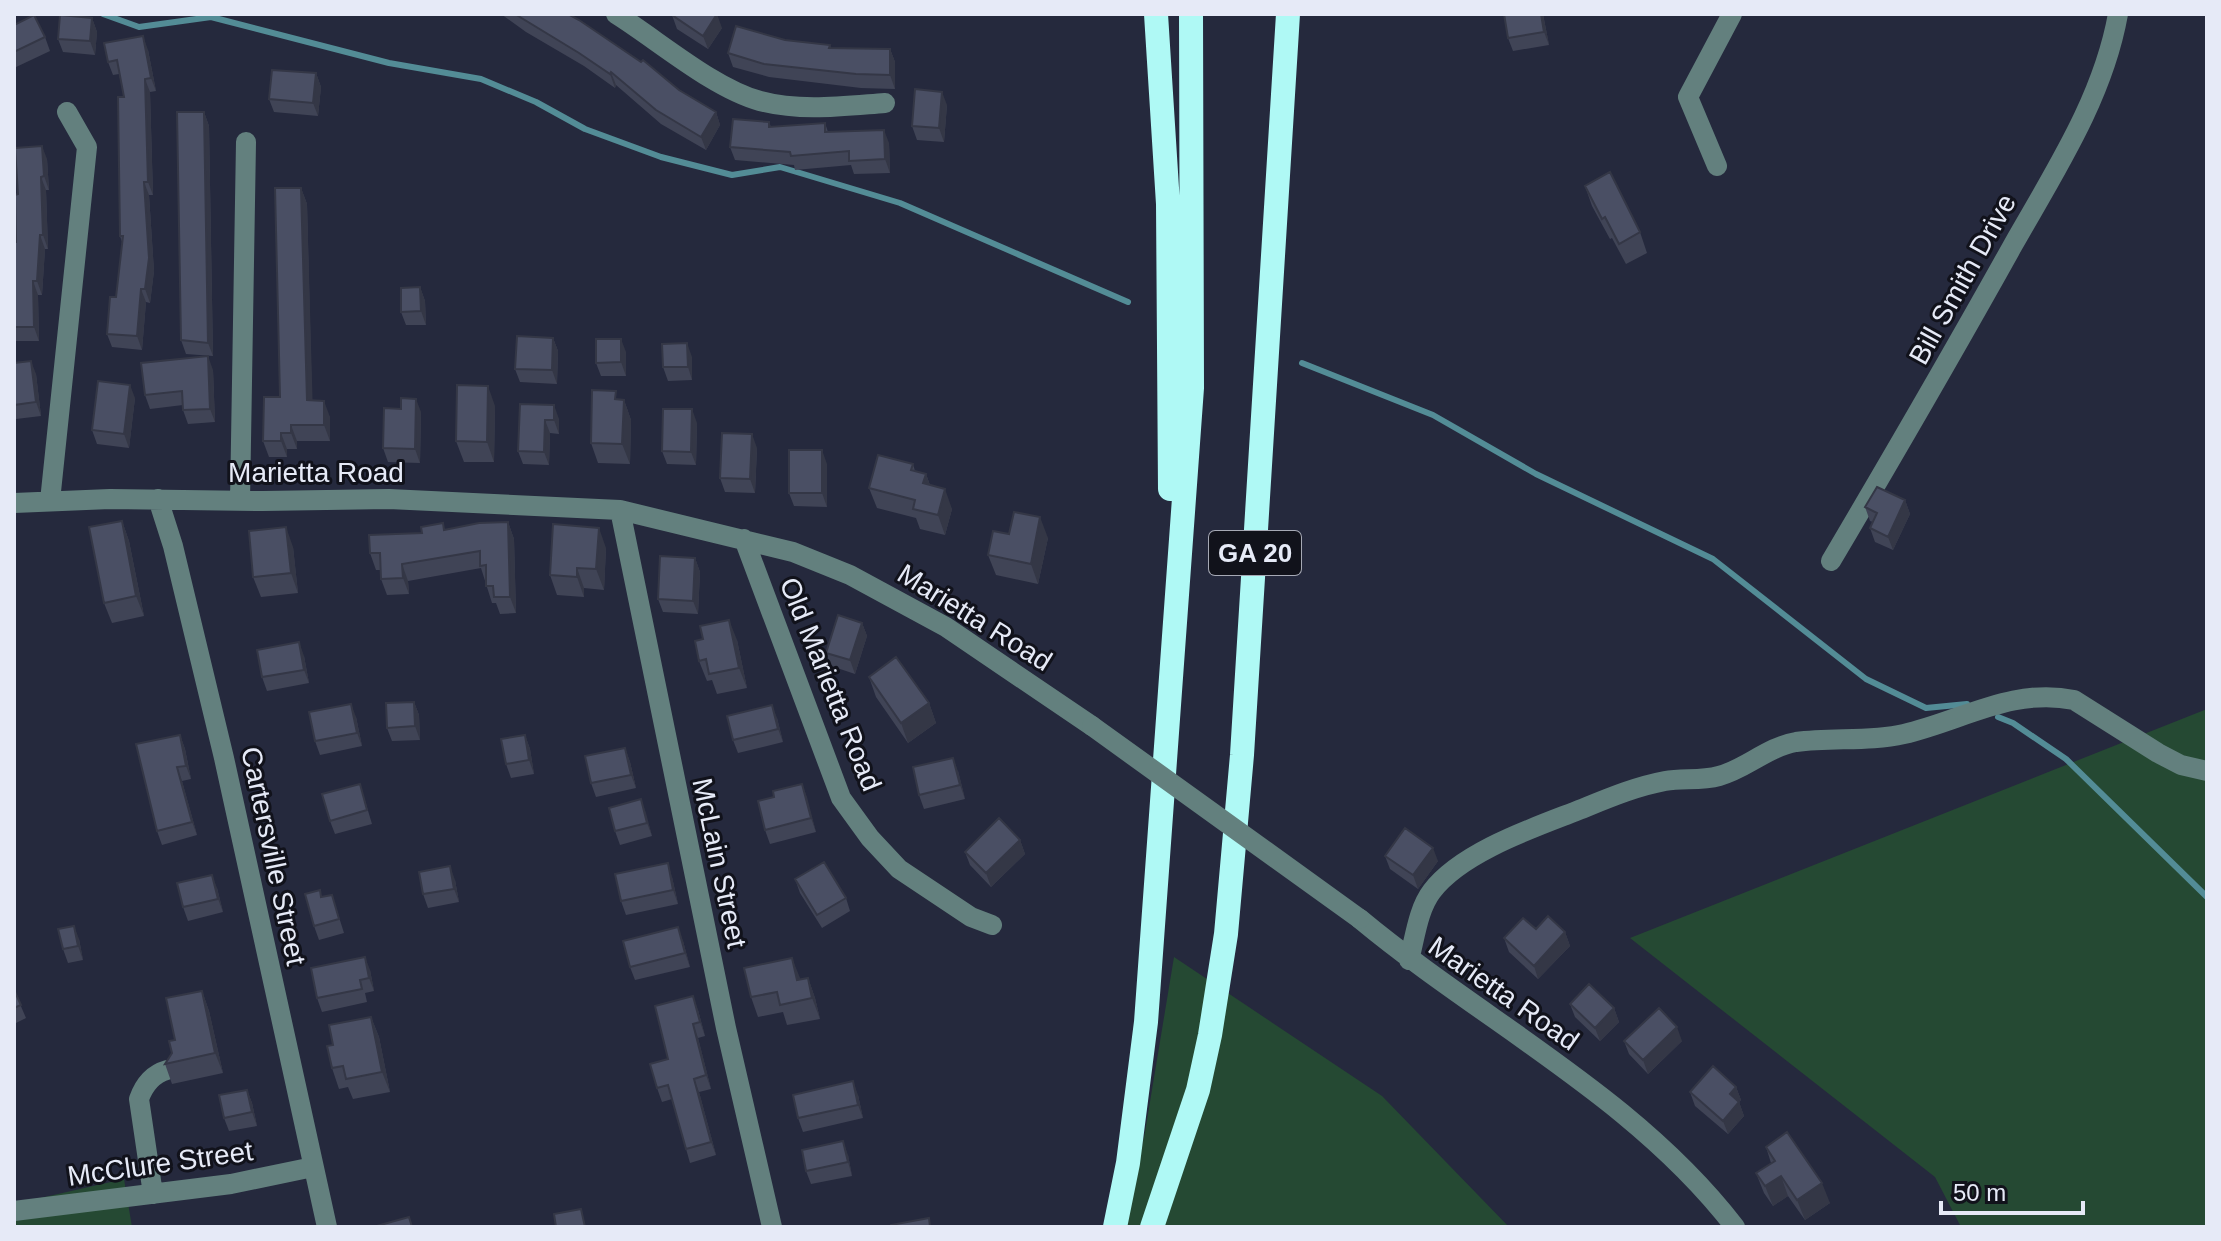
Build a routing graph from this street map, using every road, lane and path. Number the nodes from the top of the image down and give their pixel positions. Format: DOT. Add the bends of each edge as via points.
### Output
graph roads {
  1 [pos="616,14"];
  2 [pos="1156,14"];
  3 [pos="1191,14"];
  4 [pos="1288,14"];
  5 [pos="1732,14"];
  6 [pos="2118,14"];
  7 [pos="885,103"];
  8 [pos="67,112"];
  9 [pos="246,142"];
  10 [pos="1717,166"];
  11 [pos="158,499"];
  12 [pos="50,501"];
  13 [pos="240,501"];
  14 [pos="14,503"];
  15 [pos="620,510"];
  16 [pos="744,539"];
  17 [pos="1831,561"];
  18 [pos="1168,708"];
  19 [pos="2207,771"];
  20 [pos="992,925"];
  21 [pos="1409,960"];
  22 [pos="167,1070"];
  23 [pos="313,1167"];
  24 [pos="153,1194"];
  25 [pos="15,1206"];
  26 [pos="327,1227"];
  27 [pos="772,1227"];
  28 [pos="1115,1227"];
  29 [pos="1152,1227"];
  30 [pos="1735,1227"];
  1 -- 7 [label="street" via="726,86 759,101 801,106"];
  2 -- 18 [label="highway, GA 20" via="1168,218"];
  3 -- 18 [label="highway" via="1192,388"];
  4 -- 29 [label="highway, GA 20" via="1226,934 1198,1090"];
  5 -- 10 [label="street" via="1688,97"];
  6 -- 17 [label="street, Bill Smith Drive" via="2089,110"];
  8 -- 12 [label="street" via="87,147"];
  9 -- 13 [label="street"];
  11 -- 12 [label="street, Marietta Road"];
  11 -- 13 [label="street, Marietta Road"];
  11 -- 23 [label="street, Cartersville Street" via="224,758"];
  12 -- 14 [label="street, Marietta Road"];
  13 -- 15 [label="street, Marietta Road" via="389,499"];
  15 -- 16 [label="street, Marietta Road"];
  15 -- 27 [label="street, McLain Street"];
  16 -- 20 [label="street, Old Marietta Road" via="841,798 899,869"];
  16 -- 21 [label="street, Marietta Road, bridge" via="793,552 886,593 946,627 1092,726"];
  18 -- 28 [label="highway, GA 20" via="1144,1036"];
  19 -- 21 [label="street" via="2181,765 2074,700 2058,697 1992,704 1902,735 1792,743 1729,773 1633,789 1495,845 1432,892"];
  21 -- 30 [label="street, Marietta Road" via="1621,1112 1691,1176"];
  22 -- 24 [label="street" via="157,1073 139,1099"];
  23 -- 24 [label="street, McClure Street"];
  23 -- 26 [label="street, Cartersville Street"];
  24 -- 25 [label="street, McClure Street"];
}
